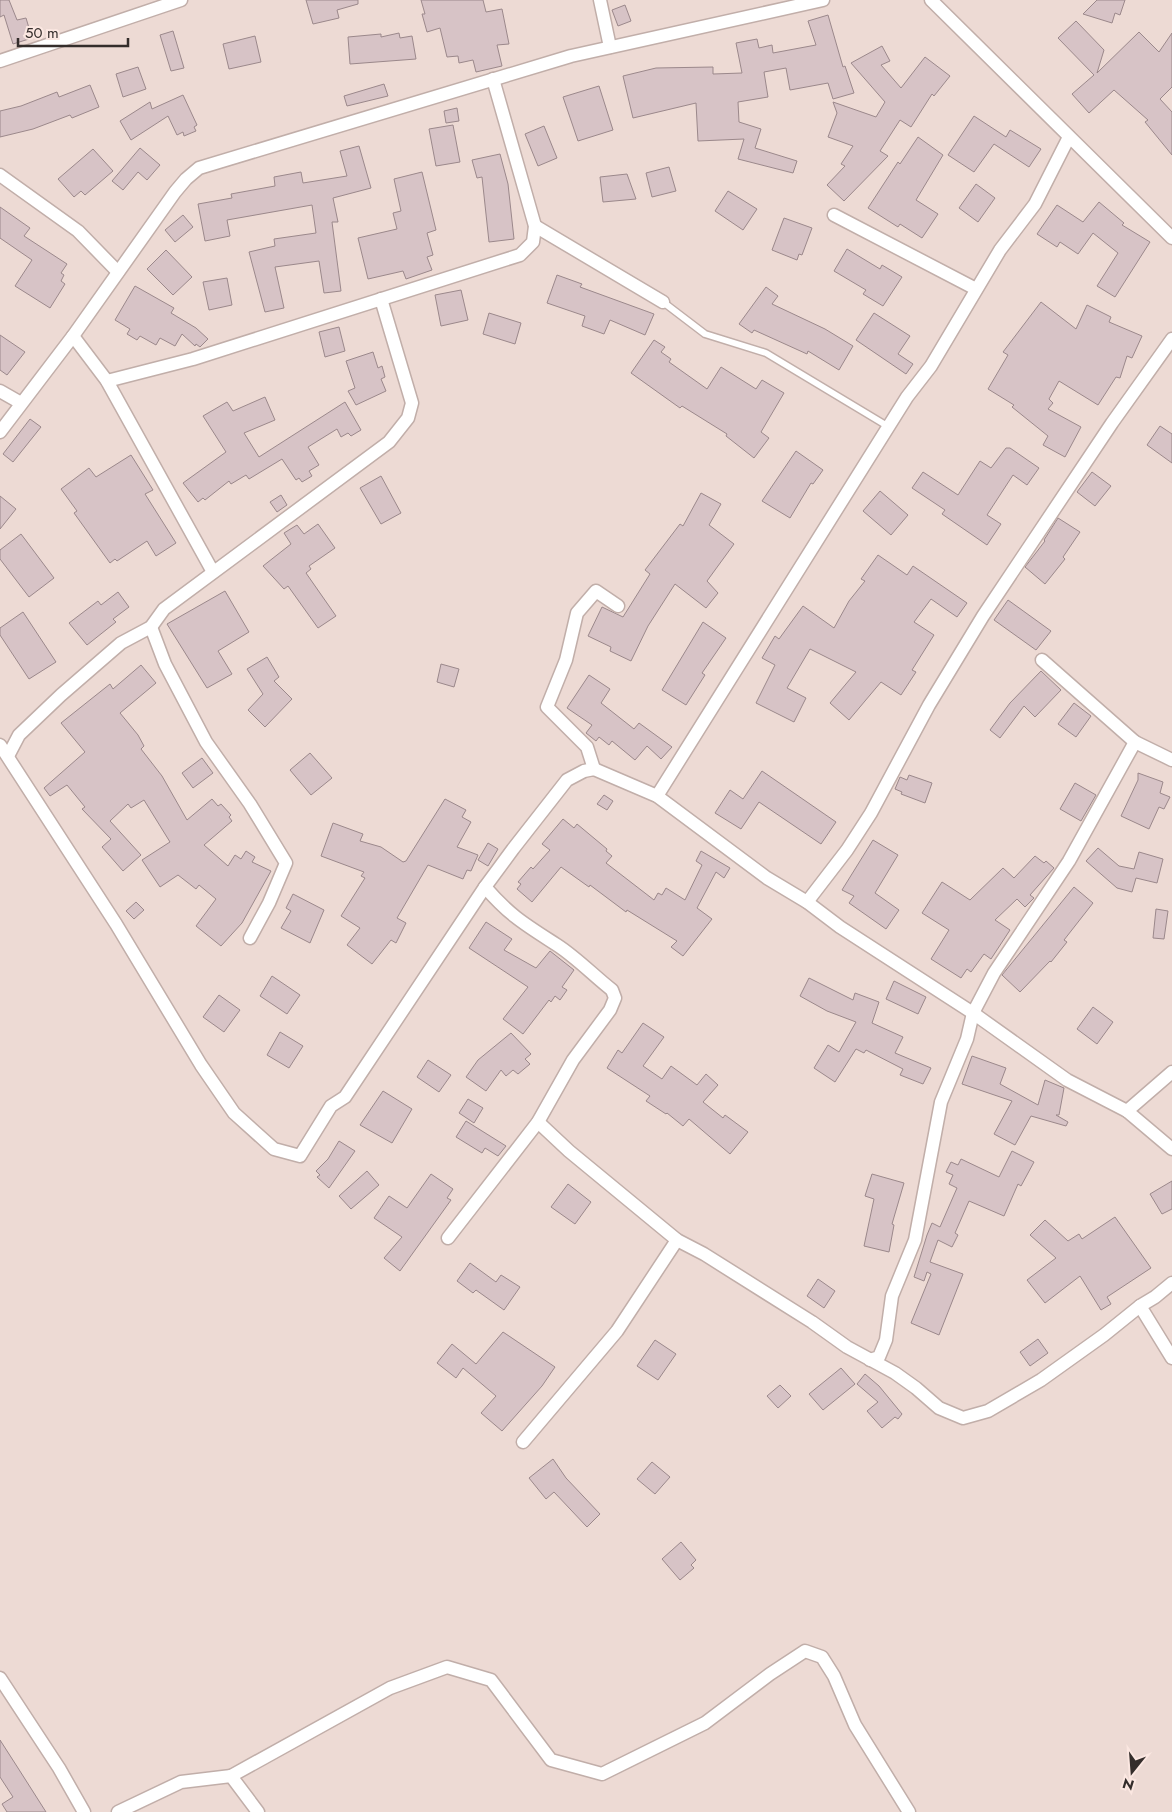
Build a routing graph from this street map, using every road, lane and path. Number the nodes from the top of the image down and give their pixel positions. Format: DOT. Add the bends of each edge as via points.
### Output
graph roads {
  1 [pos="181,0"];
  2 [pos="600,0"];
  3 [pos="823,0"];
  4 [pos="930,0"];
  5 [pos="610,47"];
  6 [pos="0,61"];
  7 [pos="493,79"];
  8 [pos="1069,137"];
  9 [pos="0,175"];
  10 [pos="834,215"];
  11 [pos="535,226"];
  12 [pos="1172,238"];
  13 [pos="118,272"];
  14 [pos="976,289"];
  15 [pos="381,299"];
  16 [pos="663,302"];
  17 [pos="73,336"];
  18 [pos="1172,339"];
  19 [pos="107,381"];
  20 [pos="0,390"];
  21 [pos="20,403"];
  22 [pos="889,427"];
  23 [pos="0,432"];
  24 [pos="213,572"];
  25 [pos="618,606"];
  26 [pos="151,626"];
  27 [pos="1042,660"];
  28 [pos="1135,742"];
  29 [pos="0,745"];
  30 [pos="8,756"];
  31 [pos="1172,760"];
  32 [pos="594,769"];
  33 [pos="657,796"];
  34 [pos="485,887"];
  35 [pos="807,902"];
  36 [pos="250,938"];
  37 [pos="973,1013"];
  38 [pos="1172,1072"];
  39 [pos="1127,1111"];
  40 [pos="538,1122"];
  41 [pos="1172,1149"];
  42 [pos="448,1238"];
  43 [pos="677,1240"];
  44 [pos="1172,1282"];
  45 [pos="1140,1306"];
  46 [pos="1172,1358"];
  47 [pos="870,1360"];
  48 [pos="523,1442"];
  49 [pos="0,1678"];
  50 [pos="231,1776"];
  51 [pos="84,1812"];
  52 [pos="118,1812"];
  53 [pos="258,1812"];
  54 [pos="909,1812"];
  1 -- 6 [label="street"];
  2 -- 5 [label="street"];
  3 -- 5 [label="street"];
  4 -- 8 [label="street"];
  5 -- 7 [label="street"];
  7 -- 11 [label="street"];
  7 -- 13 [label="street" via="199,168 175,192"];
  8 -- 12 [label="street"];
  8 -- 14 [label="street" via="1035,204 1000,250"];
  9 -- 13 [label="street" via="78,231"];
  10 -- 14 [label="street"];
  11 -- 15 [label="street" via="532,242 520,255"];
  11 -- 16 [label="street"];
  13 -- 17 [label="street"];
  14 -- 22 [label="street" via="931,366"];
  15 -- 19 [label="street" via="193,359"];
  15 -- 24 [label="street" via="412,403 408,418 389,442"];
  16 -- 22 [label="lane" via="705,334 766,353"];
  17 -- 19 [label="street"];
  17 -- 21 [label="street"];
  18 -- 35 [label="street" via="1112,422 983,616 929,705 871,813"];
  19 -- 24 [label="street"];
  20 -- 21 [label="street"];
  21 -- 23 [label="street"];
  22 -- 33 [label="street"];
  24 -- 26 [label="street" via="164,609"];
  25 -- 32 [label="street" via="596,591 577,613 566,660 547,707 587,748"];
  26 -- 30 [label="street" via="121,643 60,695 19,735"];
  26 -- 36 [label="street" via="165,664 206,742 250,804 286,863"];
  27 -- 28 [label="street"];
  28 -- 31 [label="street"];
  28 -- 37 [label="street" via="1069,861 994,973"];
  29 -- 30 [label="street"];
  30 -- 34 [label="street" via="116,924 201,1065 234,1113 274,1149 300,1156 331,1106 345,1097"];
  32 -- 33 [label="street"];
  32 -- 34 [label="street" via="567,780"];
  33 -- 35 [label="street" via="768,878"];
  34 -- 40 [label="street" via="504,910 558,946 612,990 615,998 610,1010 572,1060"];
  35 -- 37 [label="street"];
  37 -- 39 [label="street" via="1068,1080"];
  37 -- 47 [label="street" via="967,1039 941,1102 915,1240 892,1296 886,1340 879,1357"];
  38 -- 39 [label="street"];
  39 -- 41 [label="street"];
  40 -- 42 [label="street"];
  40 -- 43 [label="street"];
  43 -- 47 [label="street"];
  43 -- 48 [label="street" via="617,1331"];
  44 -- 45 [label="street"];
  45 -- 46 [label="street"];
  45 -- 47 [label="street" via="1041,1380 988,1411 963,1418 939,1408 909,1383"];
  49 -- 51 [label="street"];
  50 -- 52 [label="street" via="181,1782"];
  50 -- 53 [label="street"];
  50 -- 54 [label="street" via="390,1688 447,1667 491,1680 551,1760 602,1774 705,1723 805,1651 822,1657 826,1663 855,1725"];
}
